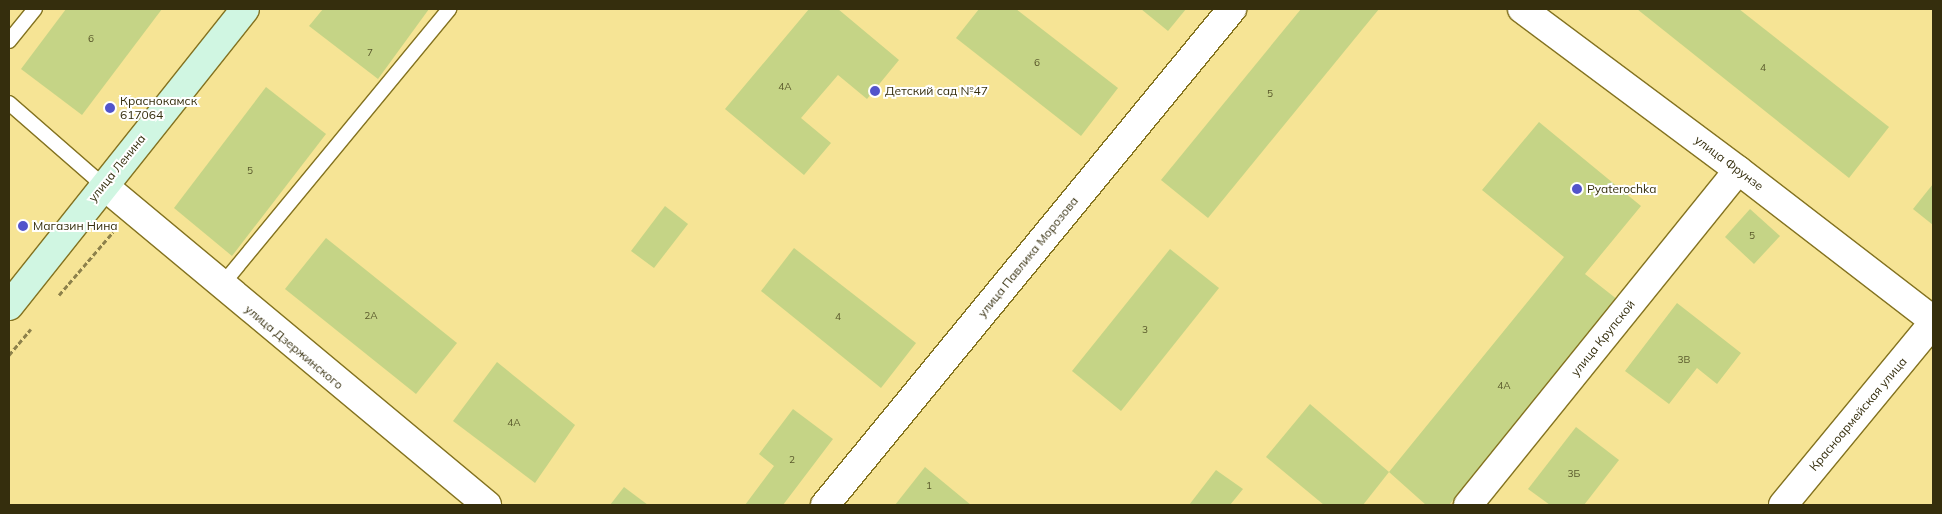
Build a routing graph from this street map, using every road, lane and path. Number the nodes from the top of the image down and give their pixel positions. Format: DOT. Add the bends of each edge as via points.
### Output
graph roads {
  1 [pos="35,9"];
  2 [pos="245,9"];
  3 [pos="449,9"];
  4 [pos="1232,9"];
  5 [pos="1526,10"];
  6 [pos="9,41"];
  7 [pos="9,103"];
  8 [pos="1738,170"];
  9 [pos="103,186"];
  10 [pos="115,230"];
  11 [pos="221,286"];
  12 [pos="54,301"];
  13 [pos="9,306"];
  14 [pos="37,321"];
  15 [pos="1933,322"];
  16 [pos="9,355"];
  17 [pos="487,505"];
  18 [pos="826,505"];
  19 [pos="1468,505"];
  20 [pos="1783,505"];
  1 -- 6 [label="lane"];
  2 -- 9 [label="street, улица Ленина"];
  3 -- 11 [label="lane"];
  4 -- 18 [label="street, улица Павлика Морозова"];
  5 -- 8 [label="street, улица Фрунзе"];
  7 -- 9 [label="lane"];
  8 -- 15 [label="street, улица Фрунзе"];
  8 -- 19 [label="street, улица Крупской"];
  9 -- 11 [label="street, улица Дзержинского"];
  9 -- 13 [label="street, улица Ленина"];
  10 -- 12 [label="path"];
  11 -- 17 [label="street, улица Дзержинского"];
  14 -- 16 [label="path"];
  15 -- 20 [label="street, Красноармейская улица"];
}
